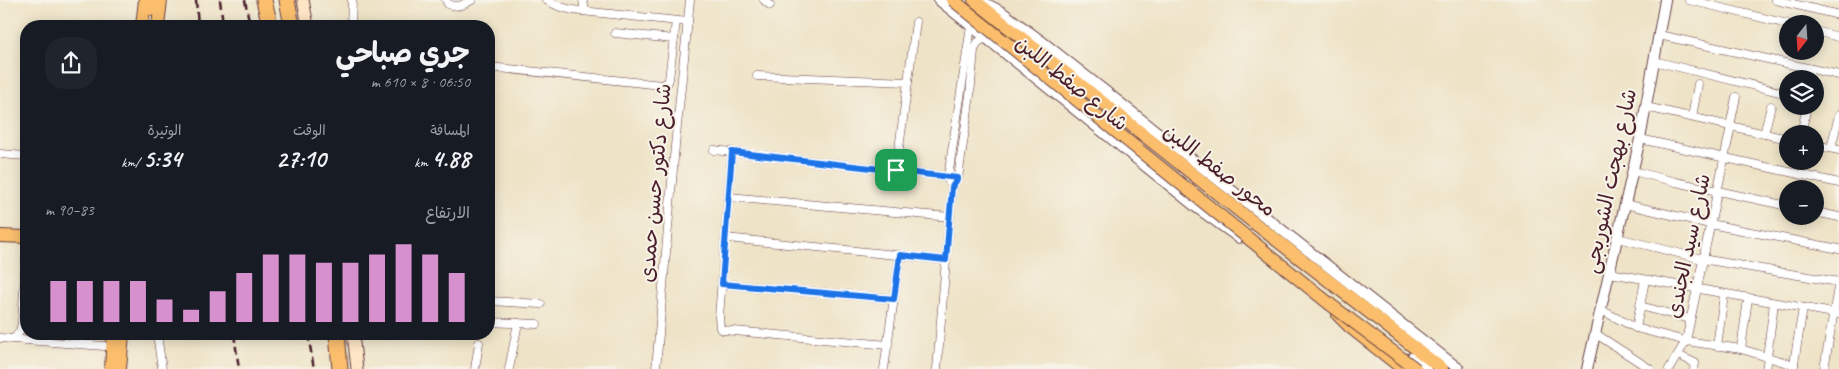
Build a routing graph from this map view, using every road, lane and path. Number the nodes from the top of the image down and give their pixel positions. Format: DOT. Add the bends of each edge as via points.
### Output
graph roads {
  1 [pos="264,0"];
  2 [pos="277,0"];
  3 [pos="287,0"];
  4 [pos="294,0"];
  5 [pos="303,0"];
  6 [pos="352,0"];
  7 [pos="446,0"];
  8 [pos="472,0"];
  9 [pos="546,0"];
  10 [pos="570,0"];
  11 [pos="583,0"];
  12 [pos="690,0"];
  13 [pos="939,0"];
  14 [pos="953,0"];
  15 [pos="976,0"];
  16 [pos="1666,0"];
  17 [pos="1689,0"];
  18 [pos="1776,0"];
  19 [pos="153,2"];
  20 [pos="572,10"];
  21 [pos="585,11"];
  22 [pos="1839,15"];
  23 [pos="145,20"];
  24 [pos="151,20"];
  25 [pos="157,20"];
  26 [pos="269,20"];
  27 [pos="281,20"];
  28 [pos="291,20"];
  29 [pos="297,20"];
  30 [pos="307,20"];
  31 [pos="351,20"];
  32 [pos="676,21"];
  33 [pos="688,22"];
  34 [pos="916,22"];
  35 [pos="1779,22"];
  36 [pos="971,26"];
  37 [pos="615,32"];
  38 [pos="1824,33"];
  39 [pos="1659,35"];
  40 [pos="1839,37"];
  41 [pos="986,38"];
  42 [pos="674,39"];
  43 [pos="1654,61"];
  44 [pos="495,68"];
  45 [pos="1839,75"];
  46 [pos="757,76"];
  47 [pos="908,82"];
  48 [pos="1698,84"];
  49 [pos="1779,92"];
  50 [pos="1736,97"];
  51 [pos="1771,106"];
  52 [pos="1646,107"];
  53 [pos="1839,115"];
  54 [pos="1692,117"];
  55 [pos="1730,126"];
  56 [pos="1764,134"];
  57 [pos="1779,137"];
  58 [pos="1640,139"];
  59 [pos="1835,149"];
  60 [pos="714,150"];
  61 [pos="732,152"];
  62 [pos="0,154"];
  63 [pos="20,156"];
  64 [pos="1724,157"];
  65 [pos="896,170"];
  66 [pos="1633,171"];
  67 [pos="948,177"];
  68 [pos="958,178"];
  69 [pos="1839,183"];
  70 [pos="952,187"];
  71 [pos="1717,191"];
  72 [pos="729,197"];
  73 [pos="1625,204"];
  74 [pos="1779,204"];
  75 [pos="1824,214"];
  76 [pos="1839,216"];
  77 [pos="950,217"];
  78 [pos="1710,224"];
  79 [pos="0,236"];
  80 [pos="20,237"];
  81 [pos="726,238"];
  82 [pos="1618,238"];
  83 [pos="1839,249"];
  84 [pos="900,255"];
  85 [pos="1702,258"];
  86 [pos="946,260"];
  87 [pos="1610,273"];
  88 [pos="1645,280"];
  89 [pos="1839,281"];
  90 [pos="722,284"];
  91 [pos="1696,290"];
  92 [pos="1724,295"];
  93 [pos="894,299"];
  94 [pos="1748,299"];
  95 [pos="495,301"];
  96 [pos="1774,303"];
  97 [pos="541,304"];
  98 [pos="1331,304"];
  99 [pos="1640,306"];
  100 [pos="1803,308"];
  101 [pos="1601,310"];
  102 [pos="1836,314"];
  103 [pos="1690,319"];
  104 [pos="495,322"];
  105 [pos="518,323"];
  106 [pos="536,324"];
  107 [pos="1636,328"];
  108 [pos="20,332"];
  109 [pos="1596,334"];
  110 [pos="0,338"];
  111 [pos="14,339"];
  112 [pos="20,339"];
  113 [pos="27,340"];
  114 [pos="112,340"];
  115 [pos="122,340"];
  116 [pos="158,340"];
  117 [pos="329,340"];
  118 [pos="338,340"];
  119 [pos="345,340"];
  120 [pos="354,340"];
  121 [pos="1686,341"];
  122 [pos="478,343"];
  123 [pos="888,345"];
  124 [pos="104,346"];
  125 [pos="1717,346"];
  126 [pos="1741,349"];
  127 [pos="1678,355"];
  128 [pos="1767,357"];
  129 [pos="1793,367"];
  130 [pos="110,369"];
  131 [pos="120,369"];
  132 [pos="162,369"];
  133 [pos="332,369"];
  134 [pos="340,369"];
  135 [pos="347,369"];
  136 [pos="357,369"];
  137 [pos="475,369"];
  138 [pos="510,369"];
  139 [pos="656,369"];
  140 [pos="884,369"];
  141 [pos="937,369"];
  142 [pos="1403,369"];
  143 [pos="1416,369"];
  144 [pos="1426,369"];
  145 [pos="1442,369"];
  146 [pos="1459,369"];
  147 [pos="1587,369"];
  148 [pos="1650,369"];
  149 [pos="1668,369"];
  150 [pos="1694,369"];
  151 [pos="1766,369"];
  152 [pos="1824,369"];
  1 -- 26 [label="highway"];
  2 -- 27 [label="highway"];
  3 -- 28 [label="highway"];
  4 -- 29 [label="highway"];
  5 -- 30 [label="main road"];
  6 -- 31 [label="street"];
  7 -- 8 [label="street" via="454,7"];
  9 -- 20 [label="street"];
  10 -- 20 [label="street"];
  11 -- 21 [label="street"];
  12 -- 33 [label="street, شارع دكتور حسن حمدى"];
  13 -- 36 [label="street, شارع صفط اللبن"];
  14 -- 98 [label="main road, محور صفط اللبن, bridge"];
  15 -- 145 [label="main road, محور صفط اللبن"];
  15 -- 146 [label="street" via="1002,12 1024,28"];
  16 -- 39 [label="street, شارع بهجت الشوربجى"];
  17 -- 35 [label="street"];
  18 -- 22 [label="street"];
  19 -- 23 [label="main road"];
  19 -- 24 [label="main road"];
  19 -- 25 [label="main road"];
  20 -- 21 [label="street"];
  21 -- 32 [label="street"];
  32 -- 33 [label="street"];
  32 -- 42 [label="street"];
  33 -- 139 [label="street, شارع دكتور حسن حمدى"];
  34 -- 47 [label="street"];
  36 -- 41 [label="street, شارع صفط اللبن"];
  36 -- 67 [label="street"];
  37 -- 42 [label="street"];
  38 -- 40 [label="street"];
  39 -- 43 [label="street, شارع بهجت الشوربجى"];
  39 -- 45 [label="street"];
  41 -- 68 [label="street" via="978,42 974,50"];
  41 -- 144 [label="street, شارع صفط اللبن" via="1200,210 1328,296"];
  42 -- 44 [label="street" via="669,79 662,85"];
  43 -- 49 [label="street"];
  43 -- 52 [label="street, شارع بهجت الشوربجى"];
  46 -- 47 [label="street"];
  47 -- 65 [label="street"];
  48 -- 54 [label="street"];
  50 -- 55 [label="street, شارع سيد الجندى"];
  51 -- 56 [label="street"];
  52 -- 54 [label="street"];
  52 -- 58 [label="street, شارع بهجت الشوربجى"];
  53 -- 59 [label="street"];
  54 -- 55 [label="street"];
  55 -- 56 [label="street"];
  55 -- 64 [label="street, شارع سيد الجندى"];
  56 -- 57 [label="street"];
  58 -- 64 [label="street"];
  58 -- 66 [label="street, شارع بهجت الشوربجى"];
  60 -- 61 [label="street"];
  61 -- 65 [label="street"];
  61 -- 72 [label="street"];
  62 -- 63 [label="street"];
  64 -- 69 [label="street"];
  64 -- 71 [label="street, شارع سيد الجندى"];
  65 -- 67 [label="street"];
  66 -- 71 [label="street"];
  66 -- 73 [label="street, شارع بهجت الشوربجى"];
  67 -- 68 [label="street"];
  67 -- 70 [label="street"];
  68 -- 70 [label="street"];
  70 -- 77 [label="street"];
  71 -- 74 [label="street"];
  71 -- 78 [label="street, شارع سيد الجندى"];
  72 -- 77 [label="street"];
  72 -- 81 [label="street"];
  73 -- 78 [label="street"];
  73 -- 82 [label="street, شارع بهجت الشوربجى"];
  75 -- 76 [label="street"];
  77 -- 86 [label="street"];
  78 -- 83 [label="street"];
  78 -- 85 [label="street, شارع سيد الجندى"];
  79 -- 80 [label="main road"];
  81 -- 84 [label="street"];
  81 -- 90 [label="street"];
  82 -- 85 [label="street"];
  82 -- 87 [label="street, شارع بهجت الشوربجى"];
  84 -- 86 [label="street"];
  84 -- 93 [label="street"];
  85 -- 89 [label="street"];
  85 -- 91 [label="street, شارع سيد الجندى"];
  86 -- 141 [label="street"];
  87 -- 88 [label="street"];
  87 -- 101 [label="street, شارع بهجت الشوربجى"];
  88 -- 91 [label="street"];
  88 -- 99 [label="street"];
  89 -- 102 [label="street"];
  90 -- 93 [label="street"];
  90 -- 123 [label="street" via="719,323 723,330"];
  91 -- 92 [label="street"];
  91 -- 103 [label="street, شارع سيد الجندى"];
  92 -- 94 [label="street"];
  92 -- 125 [label="street"];
  93 -- 123 [label="street"];
  94 -- 96 [label="street"];
  94 -- 126 [label="street"];
  95 -- 97 [label="street"];
  96 -- 100 [label="street"];
  96 -- 128 [label="street"];
  98 -- 142 [label="main road, bridge" via="1350,327"];
  98 -- 143 [label="main road, محور صفط اللبن, bridge"];
  99 -- 103 [label="street"];
  99 -- 107 [label="street"];
  100 -- 102 [label="street"];
  100 -- 129 [label="street"];
  101 -- 107 [label="street"];
  101 -- 109 [label="street, شارع بهجت الشوربجى"];
  102 -- 152 [label="street"];
  103 -- 121 [label="street, شارع سيد الجندى"];
  104 -- 105 [label="street"];
  105 -- 106 [label="street"];
  105 -- 138 [label="street"];
  107 -- 121 [label="street"];
  108 -- 111 [label="street"];
  109 -- 147 [label="street, شارع بهجت الشوربجى"];
  109 -- 148 [label="street"];
  110 -- 111 [label="street"];
  111 -- 112 [label="street"];
  113 -- 124 [label="street"];
  114 -- 130 [label="main road"];
  115 -- 131 [label="main road"];
  116 -- 132 [label="street"];
  117 -- 133 [label="highway"];
  118 -- 134 [label="highway"];
  119 -- 135 [label="highway"];
  120 -- 136 [label="main road"];
  121 -- 125 [label="street"];
  121 -- 127 [label="street, شارع سيد الجندى"];
  122 -- 137 [label="street"];
  123 -- 140 [label="street"];
  125 -- 126 [label="street"];
  126 -- 128 [label="street"];
  127 -- 149 [label="street, شارع سيد الجندى"];
  127 -- 150 [label="street" via="1694,362"];
  128 -- 129 [label="street"];
  128 -- 151 [label="street"];
}
